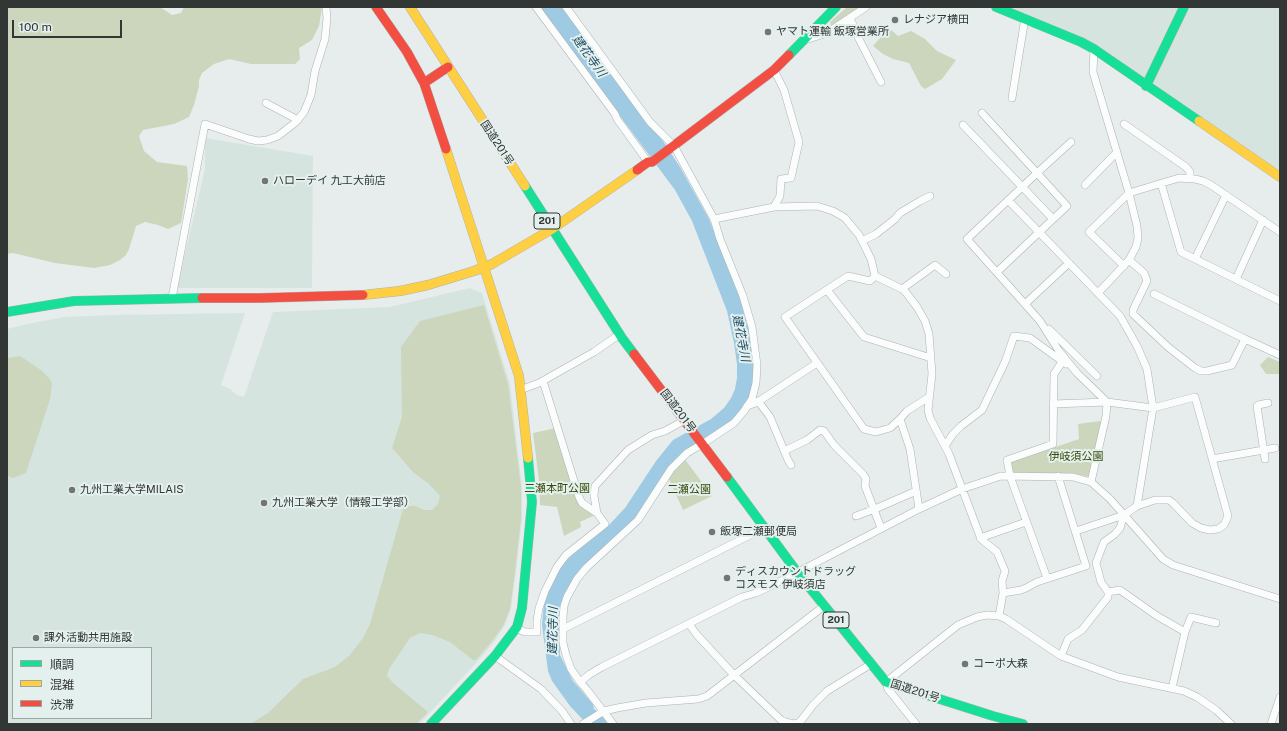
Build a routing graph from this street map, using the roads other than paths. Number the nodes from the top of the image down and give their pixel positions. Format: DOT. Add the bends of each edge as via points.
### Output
graph roads {
  1 [pos="326,7"];
  2 [pos="376,7"];
  3 [pos="410,7"];
  4 [pos="536,7"];
  5 [pos="566,7"];
  6 [pos="836,7"];
  7 [pos="866,7"];
  8 [pos="996,7"];
  9 [pos="1184,7"];
  10 [pos="850,18"];
  11 [pos="1025,18"];
  12 [pos="803,41"];
  13 [pos="1094,49"];
  14 [pos="448,67"];
  15 [pos="774,70"];
  16 [pos="881,82"];
  17 [pos="424,84"];
  18 [pos="1146,86"];
  19 [pos="1012,98"];
  20 [pos="266,103"];
  21 [pos="982,113"];
  22 [pos="298,120"];
  23 [pos="1124,124"];
  24 [pos="963,125"];
  25 [pos="1071,142"];
  26 [pos="672,147"];
  27 [pos="1116,153"];
  28 [pos="650,162"];
  29 [pos="1037,173"];
  30 [pos="1280,177"];
  31 [pos="1190,178"];
  32 [pos="1161,183"];
  33 [pos="1085,185"];
  34 [pos="1022,188"];
  35 [pos="1129,193"];
  36 [pos="1226,195"];
  37 [pos="930,196"];
  38 [pos="1008,200"];
  39 [pos="774,207"];
  40 [pos="714,219"];
  41 [pos="1053,219"];
  42 [pos="1263,220"];
  43 [pos="552,229"];
  44 [pos="1039,232"];
  45 [pos="1280,232"];
  46 [pos="862,241"];
  47 [pos="1195,259"];
  48 [pos="1129,260"];
  49 [pos="1069,263"];
  50 [pos="1124,266"];
  51 [pos="484,267"];
  52 [pos="997,272"];
  53 [pos="946,274"];
  54 [pos="875,276"];
  55 [pos="1236,279"];
  56 [pos="902,289"];
  57 [pos="827,290"];
  58 [pos="1098,293"];
  59 [pos="1154,294"];
  60 [pos="1279,297"];
  61 [pos="172,298"];
  62 [pos="1025,304"];
  63 [pos="7,312"];
  64 [pos="1040,321"];
  65 [pos="620,334"];
  66 [pos="1245,339"];
  67 [pos="1280,355"];
  68 [pos="931,358"];
  69 [pos="1062,362"];
  70 [pos="817,363"];
  71 [pos="1077,373"];
  72 [pos="1097,376"];
  73 [pos="543,381"];
  74 [pos="520,390"];
  75 [pos="929,397"];
  76 [pos="758,401"];
  77 [pos="1107,402"];
  78 [pos="1268,403"];
  79 [pos="1053,404"];
  80 [pos="748,406"];
  81 [pos="1153,408"];
  82 [pos="900,419"];
  83 [pos="684,420"];
  84 [pos="702,444"];
  85 [pos="944,446"];
  86 [pos="1275,448"];
  87 [pos="1264,450"];
  88 [pos="784,451"];
  89 [pos="1212,458"];
  90 [pos="1265,459"];
  91 [pos="791,465"];
  92 [pos="1010,476"];
  93 [pos="1058,476"];
  94 [pos="1091,482"];
  95 [pos="962,489"];
  96 [pos="916,491"];
  97 [pos="1137,506"];
  98 [pos="875,509"];
  99 [pos="919,509"];
  100 [pos="597,513"];
  101 [pos="1124,515"];
  102 [pos="856,516"];
  103 [pos="1026,522"];
  104 [pos="764,528"];
  105 [pos="882,528"];
  106 [pos="1076,531"];
  107 [pos="980,538"];
  108 [pos="797,572"];
  109 [pos="1047,578"];
  110 [pos="1108,592"];
  111 [pos="1003,593"];
  112 [pos="1280,599"];
  113 [pos="824,606"];
  114 [pos="999,616"];
  115 [pos="1216,623"];
  116 [pos="689,624"];
  117 [pos="516,628"];
  118 [pos="563,629"];
  119 [pos="1185,632"];
  120 [pos="495,656"];
  121 [pos="1061,656"];
  122 [pos="871,664"];
  123 [pos="734,675"];
  124 [pos="580,682"];
  125 [pos="886,682"];
  126 [pos="1172,688"];
  127 [pos="1280,697"];
  128 [pos="603,712"];
  129 [pos="1275,721"];
  130 [pos="584,723"];
  131 [pos="798,723"];
  132 [pos="432,724"];
  133 [pos="571,724"];
  134 [pos="613,724"];
  135 [pos="916,724"];
  136 [pos="1023,724"];
  137 [pos="1232,724"];
  1 -- 22 [label="street" via="325,39 315,70 311,95"];
  2 -- 17 [label="main road" via="407,52"];
  3 -- 14 [label="main road, 国道201号 / 201"];
  4 -- 28 [label="street"];
  5 -- 26 [label="street" via="650,122"];
  6 -- 12 [label="main road"];
  7 -- 10 [label="street"];
  8 -- 11 [label="main road"];
  9 -- 18 [label="main road"];
  10 -- 12 [label="street" via="822,35"];
  10 -- 16 [label="street"];
  11 -- 13 [label="main road"];
  11 -- 19 [label="street"];
  12 -- 15 [label="main road"];
  13 -- 18 [label="main road"];
  13 -- 27 [label="street" via="1093,72"];
  14 -- 17 [label="main road"];
  14 -- 43 [label="main road, 国道201号 / 201"];
  15 -- 26 [label="main road"];
  15 -- 39 [label="street" via="784,90 799,142 791,178 781,179 780,196"];
  17 -- 51 [label="main road"];
  18 -- 30 [label="main road"];
  20 -- 22 [label="street"];
  21 -- 29 [label="street"];
  22 -- 61 [label="street" via="278,136 258,141 205,124"];
  23 -- 31 [label="street" via="1186,167 1190,172"];
  24 -- 34 [label="street"];
  25 -- 29 [label="street"];
  26 -- 28 [label="main road"];
  26 -- 40 [label="street"];
  27 -- 33 [label="street"];
  27 -- 35 [label="street"];
  28 -- 43 [label="main road"];
  29 -- 34 [label="street"];
  29 -- 41 [label="street" via="1067,206"];
  31 -- 32 [label="street"];
  31 -- 36 [label="street" via="1203,181"];
  32 -- 35 [label="street"];
  32 -- 47 [label="street" via="1181,252"];
  34 -- 38 [label="street"];
  34 -- 41 [label="street"];
  35 -- 48 [label="street" via="1138,238"];
  35 -- 50 [label="street" via="1089,232"];
  36 -- 42 [label="street"];
  36 -- 47 [label="street"];
  37 -- 46 [label="street" via="900,213 876,234"];
  38 -- 44 [label="street"];
  38 -- 52 [label="street" via="967,239"];
  39 -- 40 [label="street"];
  39 -- 46 [label="street" via="817,206 833,211 845,218"];
  40 -- 80 [label="street" via="752,327 757,365 756,383"];
  41 -- 44 [label="street"];
  42 -- 45 [label="street"];
  42 -- 55 [label="street"];
  43 -- 51 [label="main road"];
  43 -- 65 [label="main road, 国道201号 / 201"];
  44 -- 49 [label="street"];
  44 -- 52 [label="street"];
  46 -- 54 [label="street" via="871,259"];
  47 -- 55 [label="street"];
  48 -- 50 [label="street"];
  48 -- 66 [label="street" via="1144,273 1146,281 1133,314 1195,368 1201,372 1232,365"];
  49 -- 58 [label="street"];
  49 -- 62 [label="street"];
  50 -- 58 [label="street"];
  51 -- 61 [label="main road" via="428,285 361,295"];
  51 -- 74 [label="main road" via="519,376"];
  52 -- 62 [label="street"];
  53 -- 56 [label="street" via="935,265"];
  54 -- 56 [label="street"];
  54 -- 57 [label="street" via="870,281 848,276"];
  55 -- 60 [label="street"];
  56 -- 68 [label="street" via="925,321"];
  57 -- 68 [label="street" via="864,337"];
  57 -- 70 [label="street" via="785,317"];
  58 -- 81 [label="street" via="1120,316 1137,346 1147,369"];
  59 -- 66 [label="street"];
  61 -- 63 [label="main road" via="74,301"];
  62 -- 64 [label="street"];
  64 -- 71 [label="street"];
  64 -- 72 [label="street"];
  65 -- 73 [label="street"];
  65 -- 83 [label="main road, 国道201号 / 201"];
  66 -- 67 [label="street"];
  68 -- 75 [label="street"];
  69 -- 71 [label="street"];
  69 -- 79 [label="street" via="1054,374"];
  69 -- 85 [label="street" via="1030,338 1014,336 1006,362 982,410 961,426"];
  70 -- 76 [label="street"];
  70 -- 82 [label="street" via="864,428 876,432 890,428"];
  71 -- 77 [label="street"];
  73 -- 74 [label="street"];
  73 -- 100 [label="street" via="579,497 582,503"];
  74 -- 117 [label="main road" via="532,502 522,608"];
  75 -- 82 [label="street" via="907,411"];
  75 -- 85 [label="street" via="930,418"];
  76 -- 80 [label="street"];
  76 -- 88 [label="street" via="770,417"];
  77 -- 79 [label="street"];
  77 -- 81 [label="street"];
  77 -- 94 [label="street"];
  78 -- 87 [label="street" via="1258,404"];
  79 -- 92 [label="street" via="1052,444 1007,460"];
  80 -- 84 [label="street" via="734,423"];
  81 -- 89 [label="street" via="1195,397"];
  81 -- 97 [label="street"];
  82 -- 96 [label="street" via="910,450"];
  83 -- 84 [label="main road, 国道201号 / 201"];
  83 -- 100 [label="street" via="628,450 595,486"];
  84 -- 104 [label="main road, 国道201号 / 201"];
  84 -- 118 [label="street" via="687,453 671,469 638,520 577,579 564,606"];
  85 -- 95 [label="street"];
  86 -- 87 [label="street"];
  87 -- 89 [label="street"];
  87 -- 90 [label="street"];
  88 -- 91 [label="street"];
  88 -- 98 [label="street" via="820,430 824,431 863,474"];
  89 -- 97 [label="street" via="1228,516 1224,525 1218,529 1201,528 1192,523 1169,500 1155,500"];
  92 -- 93 [label="street"];
  92 -- 95 [label="street" via="1001,476"];
  92 -- 103 [label="street"];
  93 -- 94 [label="street"];
  93 -- 106 [label="street"];
  94 -- 101 [label="street"];
  95 -- 99 [label="street"];
  95 -- 107 [label="street"];
  96 -- 98 [label="street"];
  96 -- 99 [label="street"];
  97 -- 101 [label="street"];
  98 -- 102 [label="street"];
  98 -- 105 [label="street"];
  99 -- 105 [label="street"];
  100 -- 117 [label="street" via="604,524 566,556 550,579 539,608 537,632 525,632"];
  101 -- 106 [label="street"];
  101 -- 110 [label="street" via="1120,528 1104,542 1096,564 1101,582"];
  101 -- 112 [label="street" via="1163,559 1173,565"];
  103 -- 107 [label="street"];
  103 -- 109 [label="street"];
  104 -- 108 [label="main road, 国道201号 / 201"];
  104 -- 118 [label="street"];
  105 -- 108 [label="street"];
  106 -- 109 [label="street" via="1086,566"];
  107 -- 111 [label="street" via="998,552 1005,571 1002,581"];
  108 -- 113 [label="main road, 国道201号 / 201"];
  108 -- 116 [label="street"];
  109 -- 111 [label="street" via="1026,588"];
  110 -- 119 [label="street" via="1120,590"];
  110 -- 121 [label="street" via="1108,597 1082,630 1068,639"];
  111 -- 114 [label="street"];
  113 -- 122 [label="main road, 国道201号 / 201"];
  113 -- 123 [label="street"];
  114 -- 121 [label="street"];
  114 -- 125 [label="street" via="977,617 958,625"];
  115 -- 119 [label="street" via="1191,617"];
  116 -- 123 [label="street"];
  116 -- 124 [label="street" via="602,667"];
  117 -- 120 [label="main road"];
  118 -- 124 [label="street" via="566,655 571,669"];
  119 -- 126 [label="street"];
  120 -- 132 [label="main road"];
  120 -- 133 [label="street" via="541,688"];
  121 -- 126 [label="street" via="1118,677"];
  122 -- 125 [label="main road, 国道201号 / 201"];
  122 -- 131 [label="street" via="827,691"];
  123 -- 128 [label="street" via="707,696 698,699 633,704"];
  123 -- 131 [label="street" via="781,720 789,724"];
  124 -- 128 [label="street"];
  125 -- 135 [label="street" via="888,689"];
  125 -- 136 [label="main road, 国道201号"];
  126 -- 137 [label="street" via="1197,698"];
  127 -- 129 [label="street"];
  128 -- 130 [label="street"];
  128 -- 134 [label="street"];
}
